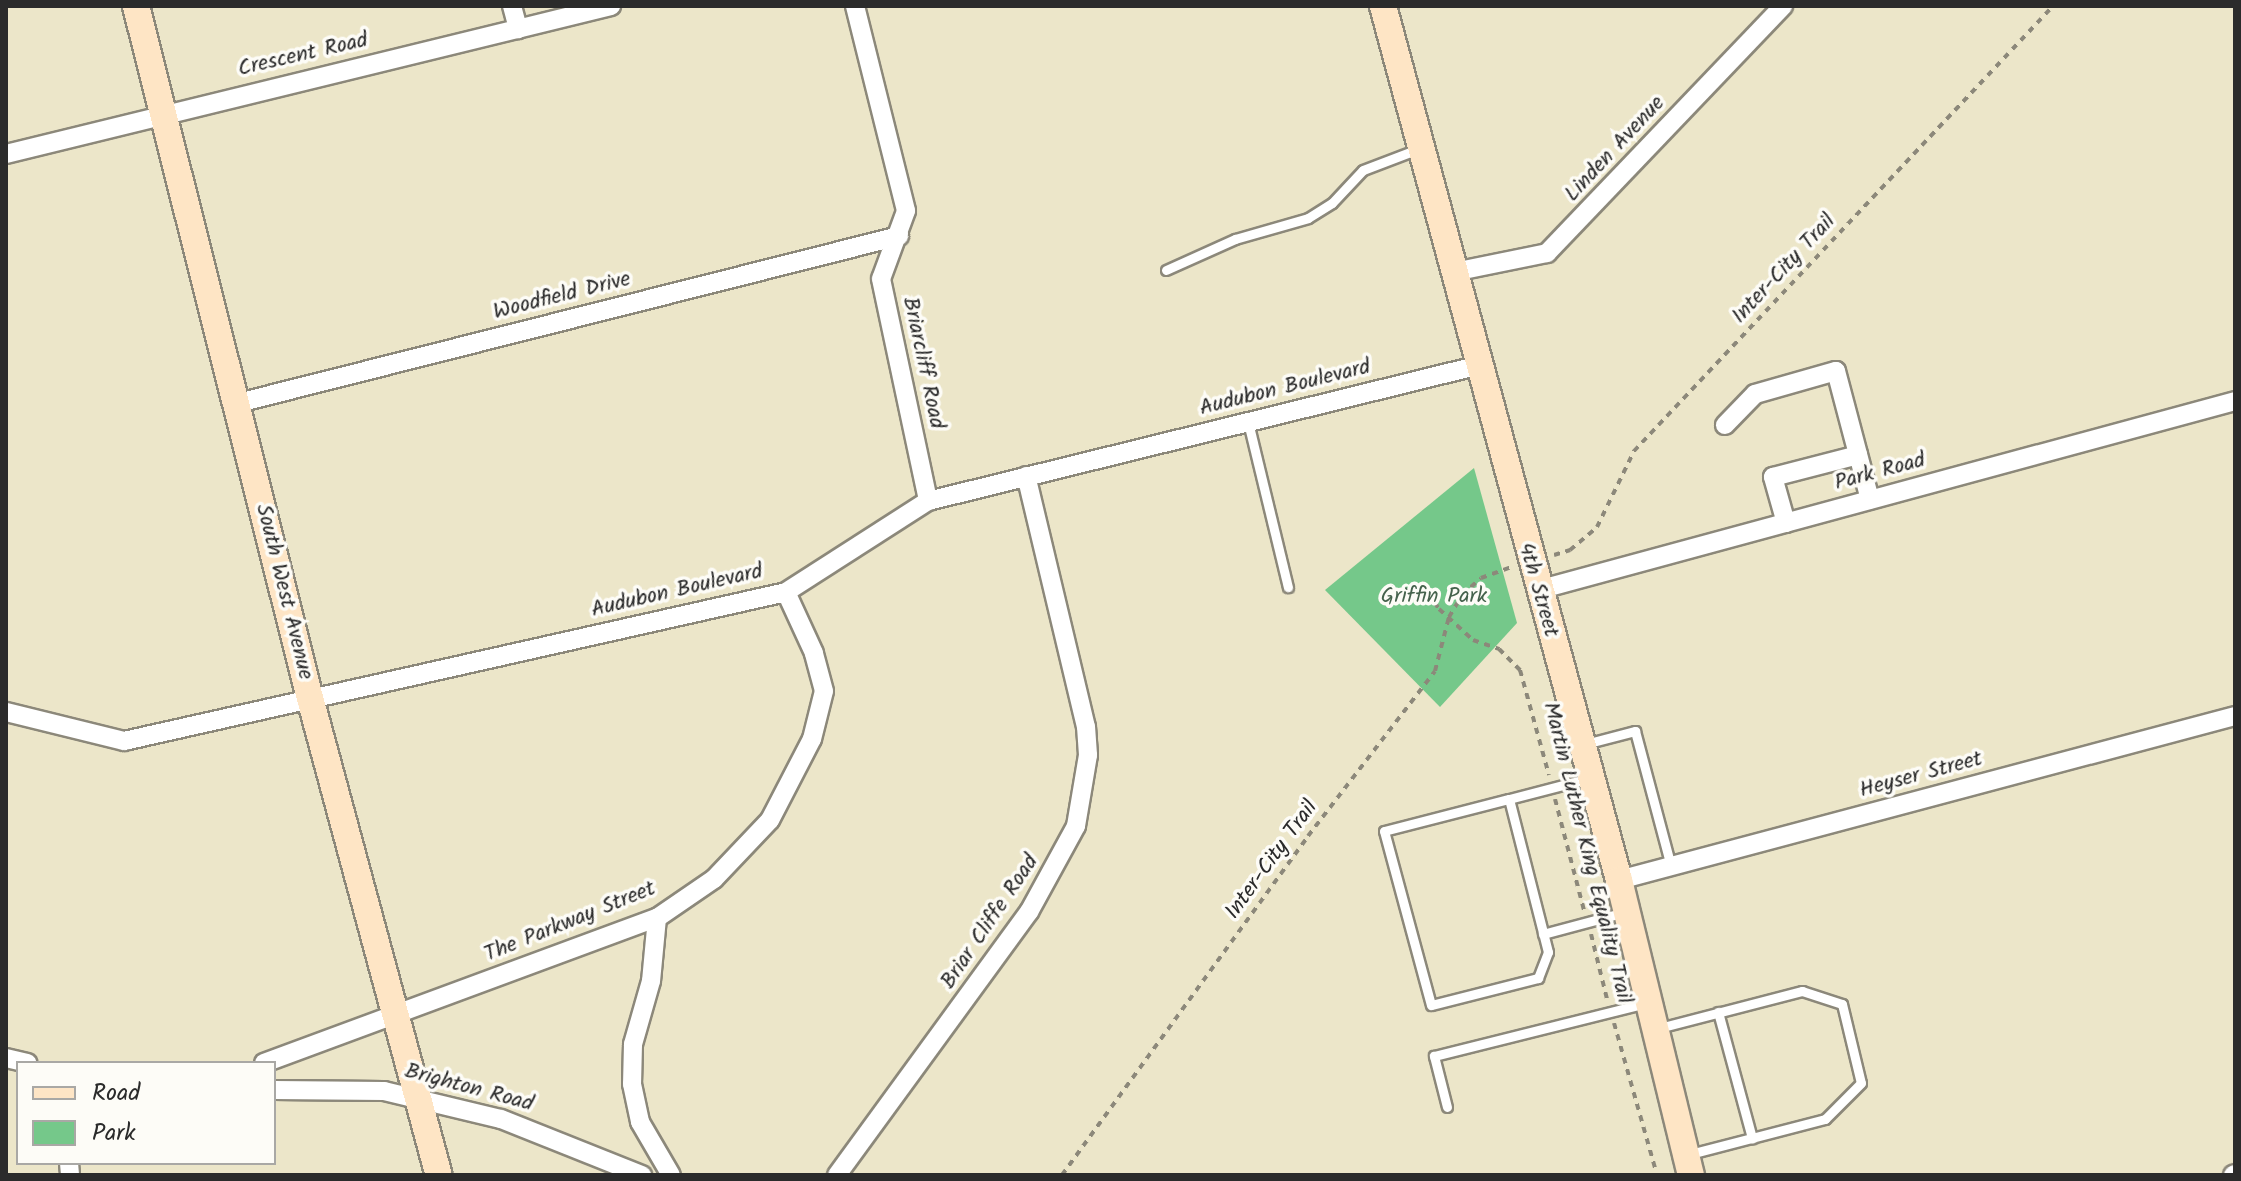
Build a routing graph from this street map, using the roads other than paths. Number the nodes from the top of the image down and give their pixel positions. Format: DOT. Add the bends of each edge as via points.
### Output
graph roads {
  1 [pos="136,6"];
  2 [pos="512,6"];
  3 [pos="611,6"];
  4 [pos="855,6"];
  5 [pos="1383,6"];
  6 [pos="1783,6"];
  7 [pos="518,29"];
  8 [pos="162,114"];
  9 [pos="1421,148"];
  10 [pos="6,154"];
  11 [pos="899,236"];
  12 [pos="1166,270"];
  13 [pos="1454,272"];
  14 [pos="1476,366"];
  15 [pos="2235,401"];
  16 [pos="238,403"];
  17 [pos="1248,422"];
  18 [pos="1725,425"];
  19 [pos="1858,455"];
  20 [pos="1026,476"];
  21 [pos="1870,500"];
  22 [pos="928,501"];
  23 [pos="1786,523"];
  24 [pos="1288,587"];
  25 [pos="1538,590"];
  26 [pos="786,592"];
  27 [pos="310,698"];
  28 [pos="6,712"];
  29 [pos="2235,716"];
  30 [pos="1581,745"];
  31 [pos="1590,778"];
  32 [pos="1509,799"];
  33 [pos="1671,866"];
  34 [pos="1619,880"];
  35 [pos="1627,912"];
  36 [pos="657,918"];
  37 [pos="1543,934"];
  38 [pos="1649,1002"];
  39 [pos="1718,1012"];
  40 [pos="397,1014"];
  41 [pos="1655,1029"];
  42 [pos="269,1061"];
  43 [pos="276,1090"];
  44 [pos="420,1099"];
  45 [pos="1447,1107"];
  46 [pos="1752,1138"];
  47 [pos="1689,1165"];
  48 [pos="439,1175"];
  49 [pos="642,1175"];
  50 [pos="671,1175"];
  51 [pos="837,1175"];
  1 -- 8 [label="street, South West Avenue"];
  2 -- 7 [label="street"];
  3 -- 7 [label="street, Crescent Road"];
  4 -- 11 [label="street, Briarcliff Road" via="906,211"];
  5 -- 9 [label="street, 4th Street"];
  6 -- 13 [label="street, Linden Avenue" via="1547,253"];
  7 -- 8 [label="street, Crescent Road"];
  8 -- 10 [label="street, Crescent Road"];
  8 -- 16 [label="street, South West Avenue"];
  9 -- 12 [label="lane" via="1363,170 1332,203 1308,218 1235,239"];
  9 -- 13 [label="street, 4th Street"];
  11 -- 16 [label="street, Woodfield Drive"];
  11 -- 22 [label="street, Briarcliff Road" via="881,279"];
  13 -- 14 [label="street, 4th Street"];
  14 -- 17 [label="street, Audubon Boulevard"];
  14 -- 25 [label="street, 4th Street"];
  15 -- 21 [label="street, Park Road"];
  16 -- 27 [label="street, South West Avenue"];
  17 -- 20 [label="street, Audubon Boulevard"];
  17 -- 24 [label="lane"];
  18 -- 19 [label="street" via="1755,394 1836,371"];
  19 -- 21 [label="street"];
  19 -- 23 [label="street" via="1773,477"];
  20 -- 22 [label="street, Audubon Boulevard"];
  20 -- 51 [label="street, Briar Cliffe Road" via="1086,727 1088,755 1076,826 1029,912"];
  21 -- 23 [label="street, Park Road"];
  22 -- 26 [label="street, Audubon Boulevard"];
  23 -- 25 [label="street, Park Road"];
  25 -- 30 [label="street, 4th Street"];
  26 -- 27 [label="street, Audubon Boulevard"];
  26 -- 36 [label="street, The Parkway Street" via="814,653 824,691 812,739 770,820 714,879"];
  27 -- 28 [label="street, Audubon Boulevard" via="124,741"];
  27 -- 40 [label="street, South West Avenue"];
  29 -- 33 [label="street, Heyser Street"];
  30 -- 31 [label="street, 4th Street"];
  30 -- 33 [label="lane" via="1635,731"];
  31 -- 32 [label="lane"];
  31 -- 34 [label="street, 4th Street"];
  32 -- 37 [label="lane"];
  32 -- 37 [label="lane" via="1384,831 1431,1005 1538,978 1548,952"];
  33 -- 34 [label="street, Heyser Street"];
  34 -- 35 [label="street, 4th Street"];
  35 -- 37 [label="lane"];
  35 -- 38 [label="street, 4th Street"];
  36 -- 40 [label="street, The Parkway Street"];
  36 -- 50 [label="street" via="651,981 633,1044 632,1084 640,1122"];
  38 -- 41 [label="street, 4th Street"];
  38 -- 45 [label="lane" via="1434,1056"];
  39 -- 41 [label="lane"];
  39 -- 46 [label="lane"];
  39 -- 46 [label="lane" via="1802,991 1842,1004 1861,1083 1825,1119"];
  40 -- 42 [label="street, The Parkway Street"];
  40 -- 44 [label="street, South West Avenue"];
  41 -- 47 [label="street, 4th Street"];
  43 -- 44 [label="street, Brighton Road" via="384,1091"];
  44 -- 48 [label="street, South West Avenue"];
  44 -- 49 [label="street, Brighton Road" via="501,1119"];
  46 -- 47 [label="lane"];
}
